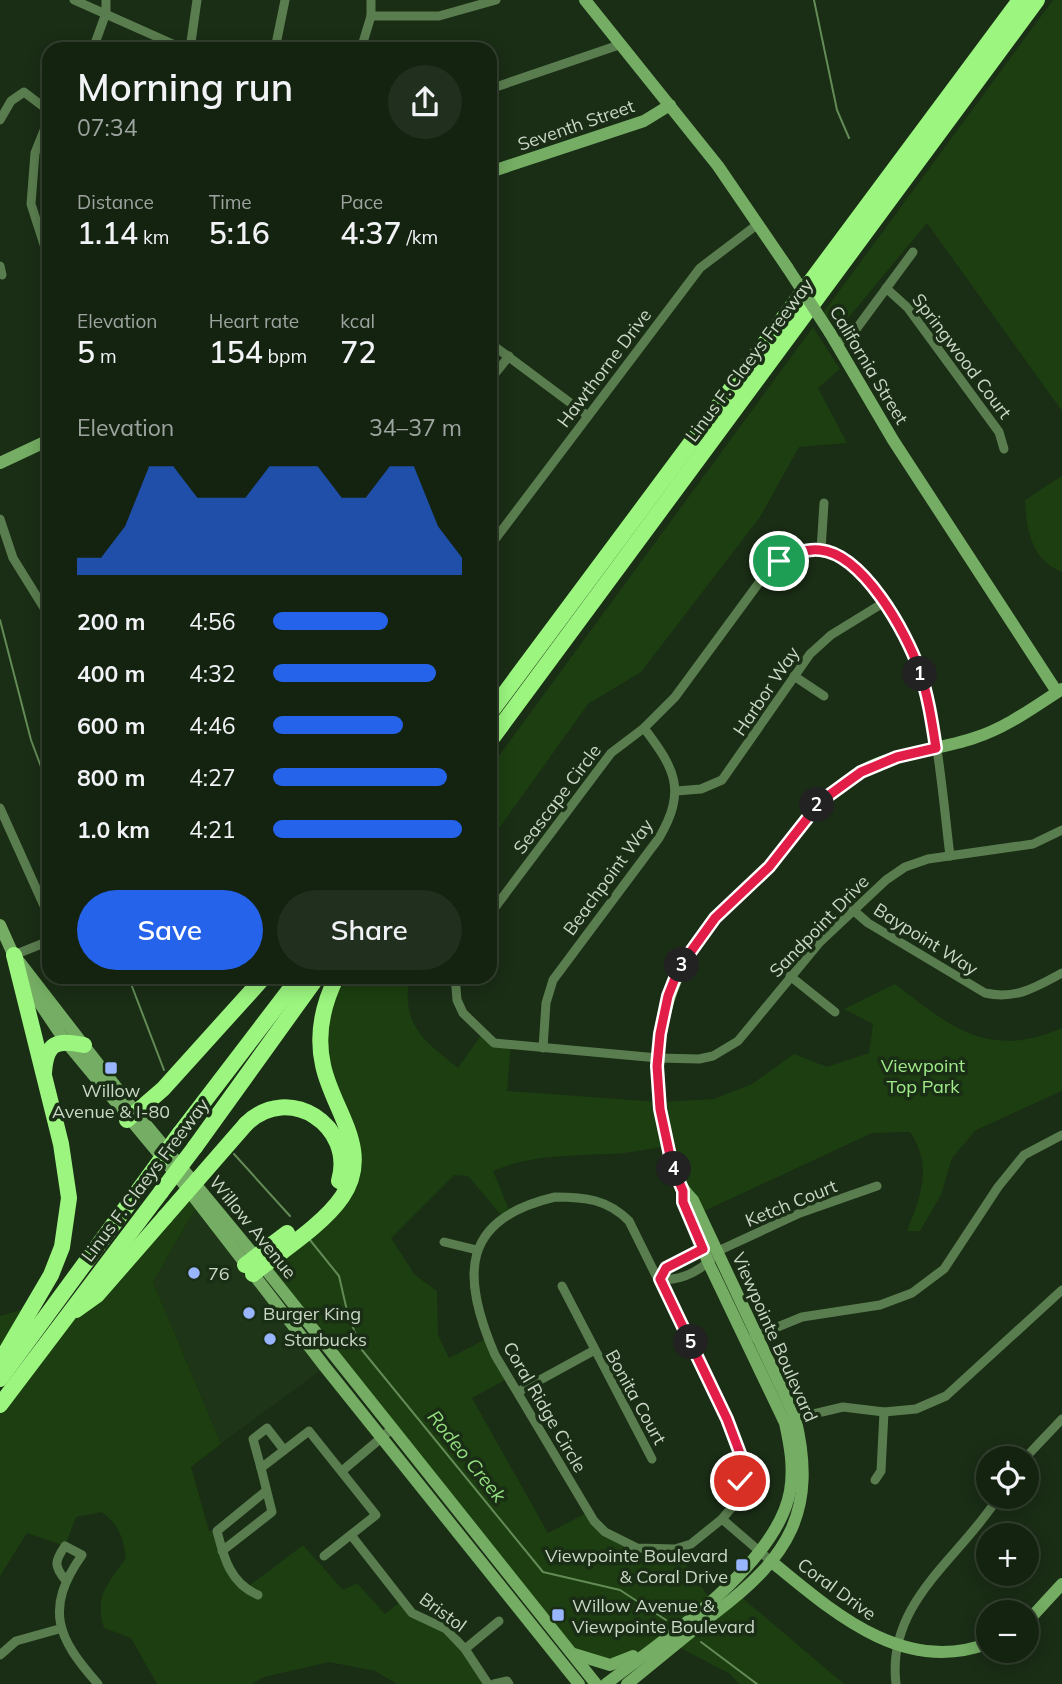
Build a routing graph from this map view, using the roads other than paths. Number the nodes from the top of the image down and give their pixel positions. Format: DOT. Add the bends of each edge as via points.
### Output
graph roads {
  1 [pos="74,0"];
  2 [pos="106,0"];
  3 [pos="197,0"];
  4 [pos="285,0"];
  5 [pos="371,0"];
  6 [pos="496,0"];
  7 [pos="584,0"];
  8 [pos="1020,0"];
  9 [pos="1037,0"];
  10 [pos="106,13"];
  11 [pos="371,16"];
  12 [pos="96,42"];
  13 [pos="169,42"];
  14 [pos="191,42"];
  15 [pos="276,42"];
  16 [pos="363,42"];
  17 [pos="619,45"];
  18 [pos="497,87"];
  19 [pos="670,105"];
  20 [pos="42,106"];
  21 [pos="0,120"];
  22 [pos="42,136"];
  23 [pos="497,170"];
  24 [pos="758,224"];
  25 [pos="42,238"];
  26 [pos="913,252"];
  27 [pos="886,288"];
  28 [pos="834,339"];
  29 [pos="497,348"];
  30 [pos="509,356"];
  31 [pos="497,371"];
  32 [pos="588,416"];
  33 [pos="42,443"];
  34 [pos="1004,449"];
  35 [pos="0,463"];
  36 [pos="824,503"];
  37 [pos="0,519"];
  38 [pos="497,537"];
  39 [pos="821,550"];
  40 [pos="883,603"];
  41 [pos="42,605"];
  42 [pos="794,676"];
  43 [pos="1059,691"];
  44 [pos="824,696"];
  45 [pos="497,704"];
  46 [pos="644,728"];
  47 [pos="497,732"];
  48 [pos="936,748"];
  49 [pos="676,790"];
  50 [pos="0,808"];
  51 [pos="1062,830"];
  52 [pos="950,856"];
  53 [pos="42,901"];
  54 [pos="497,905"];
  55 [pos="853,910"];
  56 [pos="0,925"];
  57 [pos="42,944"];
  58 [pos="14,955"];
  59 [pos="1062,973"];
  60 [pos="790,976"];
  61 [pos="258,984"];
  62 [pos="294,984"];
  63 [pos="312,984"];
  64 [pos="334,984"];
  65 [pos="456,984"];
  66 [pos="835,1012"];
  67 [pos="65,1041"];
  68 [pos="84,1045"];
  69 [pos="543,1048"];
  70 [pos="658,1058"];
  71 [pos="43,1079"];
  72 [pos="132,1116"];
  73 [pos="1062,1135"];
  74 [pos="877,1186"];
  75 [pos="683,1191"];
  76 [pos="444,1242"];
  77 [pos="703,1249"];
  78 [pos="477,1250"];
  79 [pos="718,1251"];
  80 [pos="709,1264"];
  81 [pos="254,1266"];
  82 [pos="660,1279"];
  83 [pos="562,1286"];
  84 [pos="1062,1290"];
  85 [pos="65,1317"];
  86 [pos="752,1338"];
  87 [pos="593,1351"];
  88 [pos="0,1362"];
  89 [pos="0,1379"];
  90 [pos="517,1392"];
  91 [pos="0,1405"];
  92 [pos="884,1412"];
  93 [pos="1062,1419"];
  94 [pos="790,1420"];
  95 [pos="393,1428"];
  96 [pos="382,1437"];
  97 [pos="1036,1446"];
  98 [pos="284,1450"];
  99 [pos="652,1459"];
  100 [pos="261,1468"];
  101 [pos="342,1471"];
  102 [pos="875,1480"];
  103 [pos="266,1491"];
  104 [pos="988,1509"];
  105 [pos="722,1520"];
  106 [pos="351,1535"];
  107 [pos="222,1551"];
  108 [pos="759,1551"];
  109 [pos="324,1556"];
  110 [pos="772,1562"];
  111 [pos="66,1581"];
  112 [pos="1062,1584"];
  113 [pos="258,1595"];
  114 [pos="1039,1609"];
  115 [pos="499,1621"];
  116 [pos="59,1629"];
  117 [pos="976,1646"];
  118 [pos="898,1647"];
  119 [pos="465,1649"];
  120 [pos="572,1653"];
  121 [pos="0,1655"];
  122 [pos="643,1655"];
  123 [pos="98,1684"];
  124 [pos="488,1684"];
  125 [pos="494,1684"];
  126 [pos="509,1684"];
  127 [pos="579,1684"];
  128 [pos="596,1684"];
  129 [pos="606,1684"];
  130 [pos="627,1684"];
  131 [pos="896,1684"];
  1 -- 10 [label="street"];
  2 -- 10 [label="street"];
  3 -- 14 [label="street"];
  4 -- 15 [label="street"];
  5 -- 11 [label="street"];
  6 -- 11 [label="street" via="439,16"];
  7 -- 17 [label="street, California Street"];
  8 -- 45 [label="highway, Linus F. Claeys Freeway"];
  9 -- 47 [label="highway, Linus F. Claeys Freeway"];
  10 -- 12 [label="street"];
  10 -- 13 [label="street"];
  11 -- 16 [label="street"];
  17 -- 18 [label="street"];
  17 -- 19 [label="street, California Street"];
  19 -- 23 [label="street, Seventh Street" via="644,121"];
  19 -- 24 [label="street, California Street"];
  20 -- 21 [label="street" via="24,92 11,101"];
  22 -- 25 [label="street" via="35,153 31,204"];
  24 -- 28 [label="street, California Street, bridge"];
  24 -- 32 [label="street, Hawthorne Drive" via="700,268"];
  26 -- 27 [label="street"];
  27 -- 28 [label="street" via="854,332"];
  27 -- 34 [label="street, Springwood Court" via="917,319 999,432"];
  28 -- 43 [label="street, California Street" via="893,440"];
  29 -- 30 [label="street"];
  30 -- 31 [label="street"];
  30 -- 32 [label="street"];
  32 -- 38 [label="street, Hawthorne Drive"];
  33 -- 35 [label="street"];
  36 -- 39 [label="street"];
  37 -- 41 [label="street" via="13,558"];
  39 -- 40 [label="street" via="855,565"];
  39 -- 46 [label="street, Seascape Circle" via="790,555 769,569 675,697"];
  40 -- 42 [label="street, Harbor Way" via="820,643"];
  40 -- 48 [label="street" via="919,668"];
  42 -- 44 [label="street"];
  42 -- 49 [label="street, Harbor Way" via="730,772 712,786"];
  43 -- 48 [label="street, Viewpointe Boulevard" via="998,729"];
  46 -- 49 [label="street" via="669,760"];
  46 -- 54 [label="street, Seascape Circle" via="611,753"];
  48 -- 52 [label="street"];
  48 -- 70 [label="street, Viewpointe Boulevard" via="861,772 808,814 769,867 715,918 679,968 668,996"];
  49 -- 69 [label="street, Beachpoint Way" via="672,814 659,838 553,980 546,1003"];
  50 -- 53 [label="street"];
  51 -- 52 [label="street, Sandpoint Drive" via="1033,844"];
  52 -- 55 [label="street, Sandpoint Drive" via="905,867"];
  55 -- 59 [label="street, Baypoint Way" via="985,993 1025,993"];
  55 -- 60 [label="street, Sandpoint Drive"];
  56 -- 58 [label="street, Willow Avenue"];
  57 -- 58 [label="street"];
  58 -- 67 [label="street, Willow Avenue" via="27,986"];
  58 -- 68 [label="street, Willow Avenue"];
  58 -- 71 [label="highway"];
  60 -- 66 [label="street"];
  60 -- 70 [label="street, Sandpoint Drive" via="726,1050 699,1059"];
  61 -- 72 [label="highway" via="163,1089"];
  62 -- 89 [label="highway, Linus F. Claeys Freeway, bridge"];
  63 -- 85 [label="highway, Linus F. Claeys Freeway, bridge"];
  64 -- 81 [label="highway" via="320,1042 327,1082 351,1131 350,1180 336,1206"];
  65 -- 69 [label="street" via="463,1013 482,1034 494,1042"];
  67 -- 68 [label="highway"];
  67 -- 71 [label="highway" via="52,1046 45,1057"];
  67 -- 72 [label="street, Willow Avenue"];
  68 -- 72 [label="street, Willow Avenue"];
  69 -- 70 [label="street"];
  70 -- 75 [label="street, Viewpointe Boulevard" via="662,1117"];
  71 -- 88 [label="highway" via="68,1178 68,1218 51,1275"];
  72 -- 81 [label="street, Willow Avenue"];
  73 -- 86 [label="street" via="1024,1156 944,1269 912,1293 880,1305 802,1317"];
  74 -- 79 [label="street, Ketch Court" via="800,1213"];
  75 -- 77 [label="street, Viewpointe Boulevard" via="683,1202"];
  75 -- 79 [label="street, Viewpointe Boulevard" via="693,1200"];
  76 -- 78 [label="street"];
  77 -- 79 [label="street"];
  77 -- 80 [label="street, Viewpointe Boulevard"];
  77 -- 82 [label="street" via="666,1268"];
  78 -- 82 [label="street, Coral Ridge Circle" via="502,1216 533,1202 555,1197 596,1199 614,1206 629,1221"];
  78 -- 90 [label="street, Coral Ridge Circle" via="474,1273 485,1331"];
  79 -- 80 [label="street"];
  79 -- 86 [label="street, Viewpointe Boulevard"];
  80 -- 82 [label="street" via="672,1281"];
  80 -- 86 [label="street, Viewpointe Boulevard"];
  81 -- 85 [label="highway, bridge" via="335,1191 343,1164 336,1137 306,1111 281,1107 254,1116 97,1295"];
  81 -- 95 [label="street, Willow Avenue"];
  81 -- 96 [label="street, Willow Avenue"];
  82 -- 105 [label="street, Coral Ridge Circle" via="717,1395 741,1456 738,1500"];
  83 -- 87 [label="street"];
  84 -- 92 [label="street" via="946,1396 916,1409"];
  85 -- 91 [label="highway, Linus F. Claeys Freeway"];
  86 -- 94 [label="street, Viewpointe Boulevard"];
  87 -- 90 [label="street, Bonita Court"];
  87 -- 99 [label="street, Bonita Court"];
  90 -- 105 [label="street, Coral Ridge Circle" via="605,1532 637,1548 675,1549 691,1544"];
  92 -- 94 [label="street" via="842,1407"];
  92 -- 102 [label="street" via="881,1471"];
  93 -- 97 [label="street"];
  94 -- 108 [label="street, Viewpointe Boulevard" via="790,1493 782,1518"];
  94 -- 110 [label="street, Viewpointe Boulevard" via="804,1455 804,1488 794,1525"];
  95 -- 96 [label="street"];
  95 -- 120 [label="street, Willow Avenue"];
  96 -- 101 [label="street"];
  96 -- 127 [label="street, Willow Avenue"];
  98 -- 100 [label="street"];
  98 -- 100 [label="street" via="267,1428 253,1439"];
  98 -- 101 [label="street" via="309,1431"];
  100 -- 103 [label="street"];
  101 -- 106 [label="street" via="376,1515"];
  103 -- 107 [label="street" via="217,1531"];
  103 -- 107 [label="street" via="272,1512"];
  104 -- 118 [label="street" via="914,1600"];
  105 -- 108 [label="street, Coral Drive"];
  106 -- 109 [label="street"];
  106 -- 119 [label="street, Bristol" via="412,1613 446,1629"];
  107 -- 113 [label="street" via="227,1567 244,1589"];
  108 -- 110 [label="street, Coral Drive"];
  108 -- 122 [label="street, Viewpointe Boulevard" via="746,1570"];
  110 -- 118 [label="street, Coral Drive" via="855,1626"];
  110 -- 130 [label="street, Viewpointe Boulevard" via="740,1596"];
  111 -- 116 [label="street"];
  112 -- 114 [label="street"];
  115 -- 119 [label="street"];
  116 -- 121 [label="street" via="16,1641"];
  116 -- 123 [label="street" via="76,1660"];
  117 -- 118 [label="street, Coral Drive" via="945,1652"];
  118 -- 131 [label="street"];
  119 -- 124 [label="street, Bristol"];
  120 -- 122 [label="street" via="610,1665"];
  120 -- 128 [label="street, Willow Avenue"];
  122 -- 129 [label="street, Viewpointe Boulevard"];
  125 -- 126 [label="street"];
}
